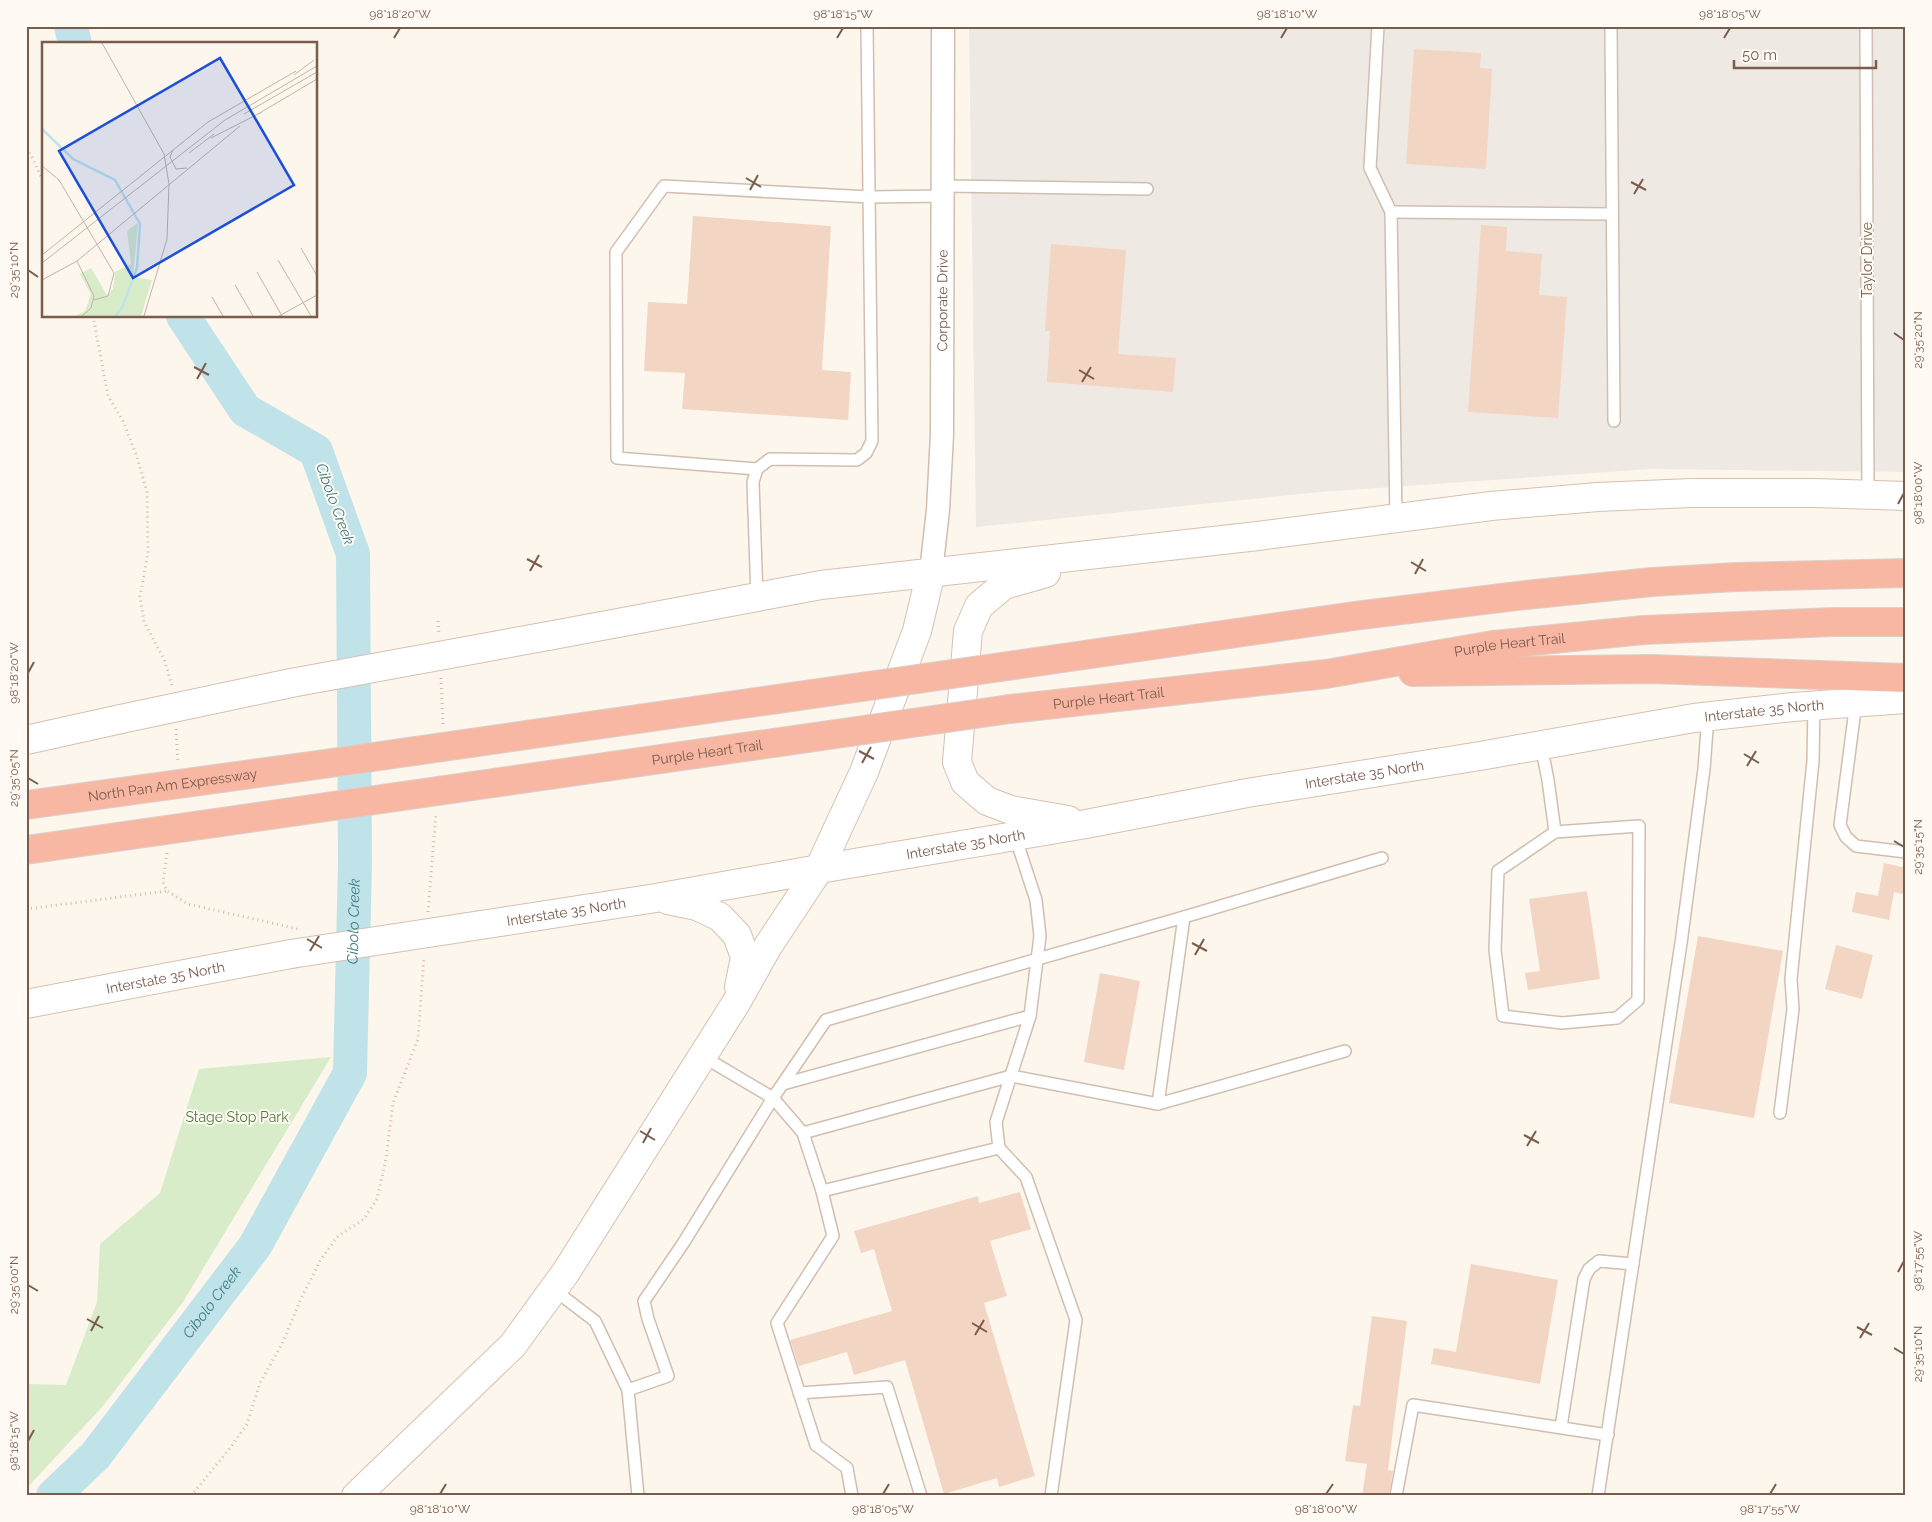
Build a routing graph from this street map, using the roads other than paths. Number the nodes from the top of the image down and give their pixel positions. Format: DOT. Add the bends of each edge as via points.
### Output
graph roads {
  1 [pos="867,26"];
  2 [pos="943,26"];
  3 [pos="1378,26"];
  4 [pos="1611,26"];
  5 [pos="1866,26"];
  6 [pos="1147,189"];
  7 [pos="942,191"];
  8 [pos="869,197"];
  9 [pos="1391,212"];
  10 [pos="1612,214"];
  11 [pos="1614,421"];
  12 [pos="757,469"];
  13 [pos="1868,495"];
  14 [pos="1906,496"];
  15 [pos="1396,518"];
  16 [pos="1125,550"];
  17 [pos="931,572"];
  18 [pos="1906,573"];
  19 [pos="757,597"];
  20 [pos="1906,622"];
  21 [pos="1326,674"];
  22 [pos="1906,678"];
  23 [pos="1906,699"];
  24 [pos="1856,702"];
  25 [pos="1814,705"];
  26 [pos="1708,716"];
  27 [pos="26,740"];
  28 [pos="1541,745"];
  29 [pos="26,805"];
  30 [pos="1086,824"];
  31 [pos="1554,832"];
  32 [pos="1015,836"];
  33 [pos="26,850"];
  34 [pos="1906,852"];
  35 [pos="1382,858"];
  36 [pos="819,869"];
  37 [pos="656,898"];
  38 [pos="1184,917"];
  39 [pos="1037,959"];
  40 [pos="736,1003"];
  41 [pos="26,1004"];
  42 [pos="1030,1016"];
  43 [pos="1345,1051"];
  44 [pos="702,1056"];
  45 [pos="1011,1076"];
  46 [pos="783,1084"];
  47 [pos="773,1098"];
  48 [pos="1158,1104"];
  49 [pos="1780,1113"];
  50 [pos="803,1133"];
  51 [pos="999,1148"];
  52 [pos="822,1191"];
  53 [pos="1633,1264"];
  54 [pos="553,1290"];
  55 [pos="628,1390"];
  56 [pos="799,1393"];
  57 [pos="1561,1427"];
  58 [pos="1608,1435"];
  59 [pos="356,1496"];
  60 [pos="638,1496"];
  61 [pos="852,1496"];
  62 [pos="921,1496"];
  63 [pos="1050,1496"];
  64 [pos="1396,1496"];
  65 [pos="1598,1496"];
  1 -- 8 [label="lane"];
  2 -- 7 [label="street, Corporate Drive"];
  3 -- 9 [label="lane" via="1370,168"];
  4 -- 10 [label="lane"];
  5 -- 13 [label="lane, Taylor Drive"];
  6 -- 7 [label="lane"];
  7 -- 8 [label="lane"];
  7 -- 17 [label="street, Corporate Drive" via="942,434"];
  8 -- 12 [label="lane" via="872,441 866,453 857,460 770,460"];
  8 -- 12 [label="lane" via="664,186 616,252 617,458"];
  9 -- 10 [label="lane"];
  9 -- 15 [label="lane"];
  10 -- 11 [label="lane"];
  12 -- 19 [label="lane" via="753,482"];
  13 -- 14 [label="main road"];
  13 -- 15 [label="main road" via="1691,493 1598,497"];
  15 -- 16 [label="main road"];
  16 -- 17 [label="main road"];
  16 -- 30 [label="main road" via="1004,585 979,606 968,631 957,762 965,782 987,801 1011,810"];
  17 -- 19 [label="main road" via="821,585"];
  17 -- 36 [label="main road" via="917,631 867,763"];
  18 -- 29 [label="highway, North Pan Am Expressway, bridge" via="1652,582 1354,616"];
  19 -- 27 [label="main road, bridge" via="291,684"];
  20 -- 21 [label="highway, Purple Heart Trail" via="1644,630 1493,644"];
  21 -- 22 [label="highway" via="1650,669"];
  21 -- 33 [label="highway, Purple Heart Trail, bridge" via="1010,709"];
  23 -- 24 [label="main road, Interstate 35 North"];
  24 -- 25 [label="main road, Interstate 35 North"];
  24 -- 34 [label="lane" via="1840,825 1856,846"];
  25 -- 26 [label="main road, Interstate 35 North"];
  25 -- 49 [label="lane" via="1813,761 1791,979 1793,1009"];
  26 -- 28 [label="main road, Interstate 35 North"];
  26 -- 53 [label="lane" via="1685,916"];
  28 -- 30 [label="main road, Interstate 35 North" via="1248,793"];
  28 -- 31 [label="lane"];
  30 -- 32 [label="main road, Interstate 35 North"];
  31 -- 31 [label="lane" via="1639,826 1638,1000 1617,1018 1562,1023 1503,1016 1495,950 1498,871"];
  32 -- 36 [label="main road, Interstate 35 North"];
  32 -- 39 [label="lane" via="1036,900 1040,936"];
  35 -- 38 [label="lane"];
  36 -- 37 [label="main road, Interstate 35 North"];
  36 -- 40 [label="main road" via="768,946"];
  37 -- 40 [label="main road" via="697,906 720,917 737,935 744,956"];
  37 -- 41 [label="main road, Interstate 35 North, bridge" via="291,954"];
  38 -- 39 [label="lane"];
  38 -- 48 [label="lane"];
  39 -- 42 [label="lane"];
  39 -- 46 [label="lane" via="826,1020"];
  40 -- 44 [label="main road"];
  42 -- 45 [label="lane"];
  42 -- 46 [label="lane"];
  43 -- 48 [label="lane"];
  44 -- 47 [label="lane"];
  44 -- 54 [label="main road"];
  45 -- 48 [label="lane"];
  45 -- 50 [label="lane"];
  45 -- 51 [label="lane" via="996,1122"];
  46 -- 47 [label="lane"];
  47 -- 50 [label="lane"];
  47 -- 55 [label="lane" via="644,1302 668,1376"];
  50 -- 52 [label="lane"];
  51 -- 52 [label="lane"];
  51 -- 63 [label="lane" via="1026,1177 1076,1320"];
  52 -- 56 [label="lane" via="833,1236 777,1323"];
  53 -- 57 [label="lane" via="1599,1261 1589,1269 1584,1279"];
  53 -- 58 [label="lane"];
  54 -- 55 [label="lane" via="595,1321"];
  54 -- 59 [label="main road" via="513,1345"];
  55 -- 60 [label="lane"];
  56 -- 61 [label="lane" via="816,1446 847,1468"];
  56 -- 62 [label="lane" via="887,1387"];
  57 -- 58 [label="lane"];
  57 -- 64 [label="lane" via="1413,1405"];
  58 -- 65 [label="lane"];
}
